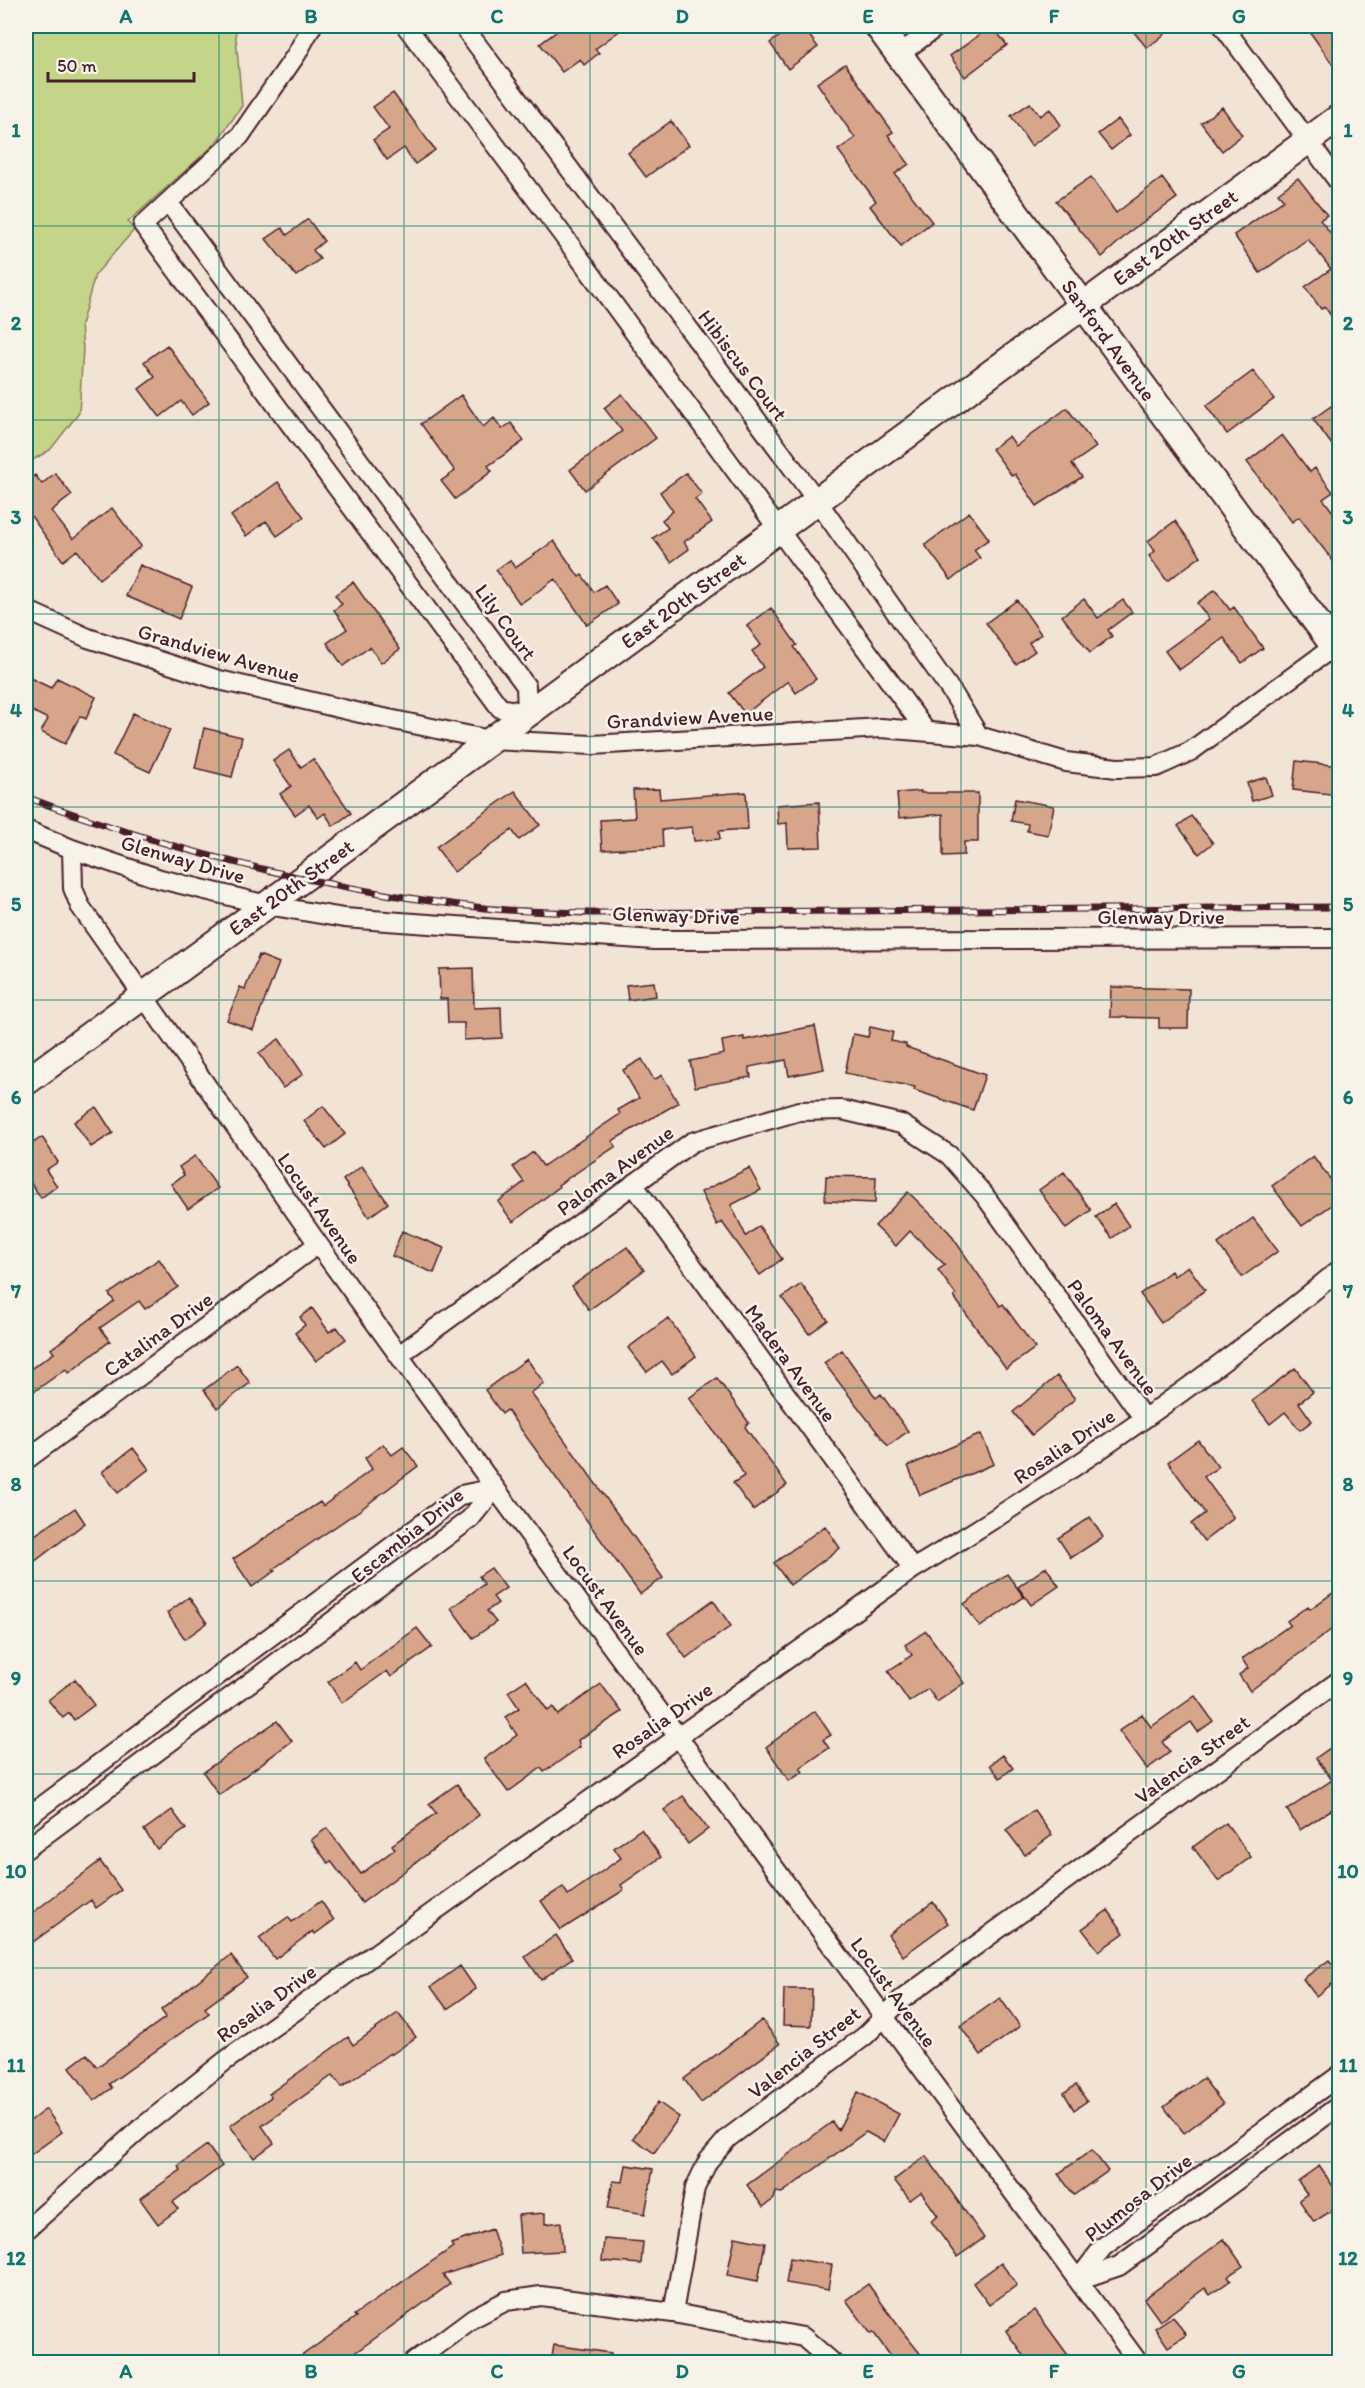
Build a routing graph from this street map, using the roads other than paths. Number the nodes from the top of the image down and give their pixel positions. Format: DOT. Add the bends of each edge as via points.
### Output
graph roads {
  1 [pos="312,26"];
  2 [pos="406,26"];
  3 [pos="463,26"];
  4 [pos="878,26"];
  5 [pos="938,26"];
  6 [pos="1223,26"];
  7 [pos="899,54"];
  8 [pos="1340,117"];
  9 [pos="1307,141"];
  10 [pos="1340,184"];
  11 [pos="168,202"];
  12 [pos="1083,304"];
  13 [pos="818,502"];
  14 [pos="780,530"];
  15 [pos="26,610"];
  16 [pos="1338,648"];
  17 [pos="527,713"];
  18 [pos="926,731"];
  19 [pos="979,736"];
  20 [pos="490,740"];
  21 [pos="26,830"];
  22 [pos="72,849"];
  23 [pos="267,905"];
  24 [pos="1340,938"];
  25 [pos="143,995"];
  26 [pos="26,1082"];
  27 [pos="633,1184"];
  28 [pos="318,1244"];
  29 [pos="1340,1269"];
  30 [pos="399,1355"];
  31 [pos="1144,1419"];
  32 [pos="26,1460"];
  33 [pos="495,1488"];
  34 [pos="913,1569"];
  35 [pos="1340,1680"];
  36 [pos="678,1737"];
  37 [pos="26,1818"];
  38 [pos="26,1849"];
  39 [pos="884,2017"];
  40 [pos="1340,2075"];
  41 [pos="1340,2105"];
  42 [pos="26,2230"];
  43 [pos="1078,2280"];
  44 [pos="672,2313"];
  45 [pos="414,2362"];
  46 [pos="832,2362"];
  47 [pos="1138,2362"];
  1 -- 11 [label="street" via="240,136"];
  2 -- 14 [label="street"];
  3 -- 13 [label="street, Hibiscus Court"];
  4 -- 7 [label="street, Sanford Avenue"];
  5 -- 7 [label="street"];
  6 -- 9 [label="street"];
  7 -- 12 [label="street, Sanford Avenue"];
  8 -- 9 [label="street, East 20th Street"];
  9 -- 10 [label="street"];
  9 -- 12 [label="street, East 20th Street"];
  11 -- 17 [label="street, Lily Court" via="526,686"];
  11 -- 17 [label="street" via="143,225 500,708"];
  12 -- 13 [label="street, East 20th Street"];
  12 -- 16 [label="street, Sanford Avenue"];
  13 -- 14 [label="street, East 20th Street"];
  13 -- 19 [label="street, Hibiscus Court"];
  14 -- 17 [label="street, East 20th Street"];
  14 -- 18 [label="street"];
  15 -- 20 [label="street, Grandview Avenue" via="88,638 219,680"];
  16 -- 19 [label="street, Grandview Avenue" via="1191,751 1156,766 1117,768 1066,762"];
  17 -- 20 [label="street, East 20th Street"];
  18 -- 19 [label="street, Grandview Avenue"];
  18 -- 20 [label="street, Grandview Avenue" via="881,728 592,745"];
  20 -- 23 [label="street, East 20th Street"];
  21 -- 22 [label="street, Glenway Drive"];
  22 -- 23 [label="street, Glenway Drive" via="160,879"];
  22 -- 25 [label="street, Locust Avenue" via="73,888 80,906"];
  23 -- 24 [label="street, Glenway Drive" via="344,918 654,940"];
  23 -- 25 [label="street, East 20th Street"];
  25 -- 26 [label="street, East 20th Street"];
  25 -- 28 [label="street, Locust Avenue"];
  27 -- 30 [label="street, Paloma Avenue"];
  27 -- 31 [label="street, Paloma Avenue" via="692,1142 799,1111 842,1110 900,1124 949,1155 985,1196"];
  27 -- 34 [label="street, Madera Avenue"];
  28 -- 30 [label="street, Locust Avenue"];
  28 -- 32 [label="street, Catalina Drive"];
  29 -- 31 [label="street, Rosalia Drive" via="1259,1336"];
  30 -- 33 [label="street, Locust Avenue"];
  31 -- 34 [label="street, Rosalia Drive" via="1002,1515"];
  33 -- 36 [label="street, Locust Avenue"];
  33 -- 37 [label="street, Escambia Drive" via="461,1495"];
  33 -- 38 [label="street, Escambia Drive" via="470,1519"];
  34 -- 36 [label="street, Rosalia Drive"];
  35 -- 39 [label="street, Valencia Street" via="901,2000"];
  36 -- 39 [label="street, Locust Avenue"];
  36 -- 42 [label="street, Rosalia Drive" via="225,2061 141,2128"];
  39 -- 43 [label="street, Locust Avenue"];
  39 -- 44 [label="street, Valencia Street" via="865,2036 728,2138 708,2160 695,2188"];
  40 -- 43 [label="street, Plumosa Drive" via="1103,2247"];
  41 -- 43 [label="street, Plumosa Drive" via="1119,2266"];
  43 -- 47 [label="street, Locust Avenue"];
  44 -- 45 [label="street" via="541,2296 506,2301 473,2318"];
  44 -- 46 [label="street" via="802,2337"];
}
